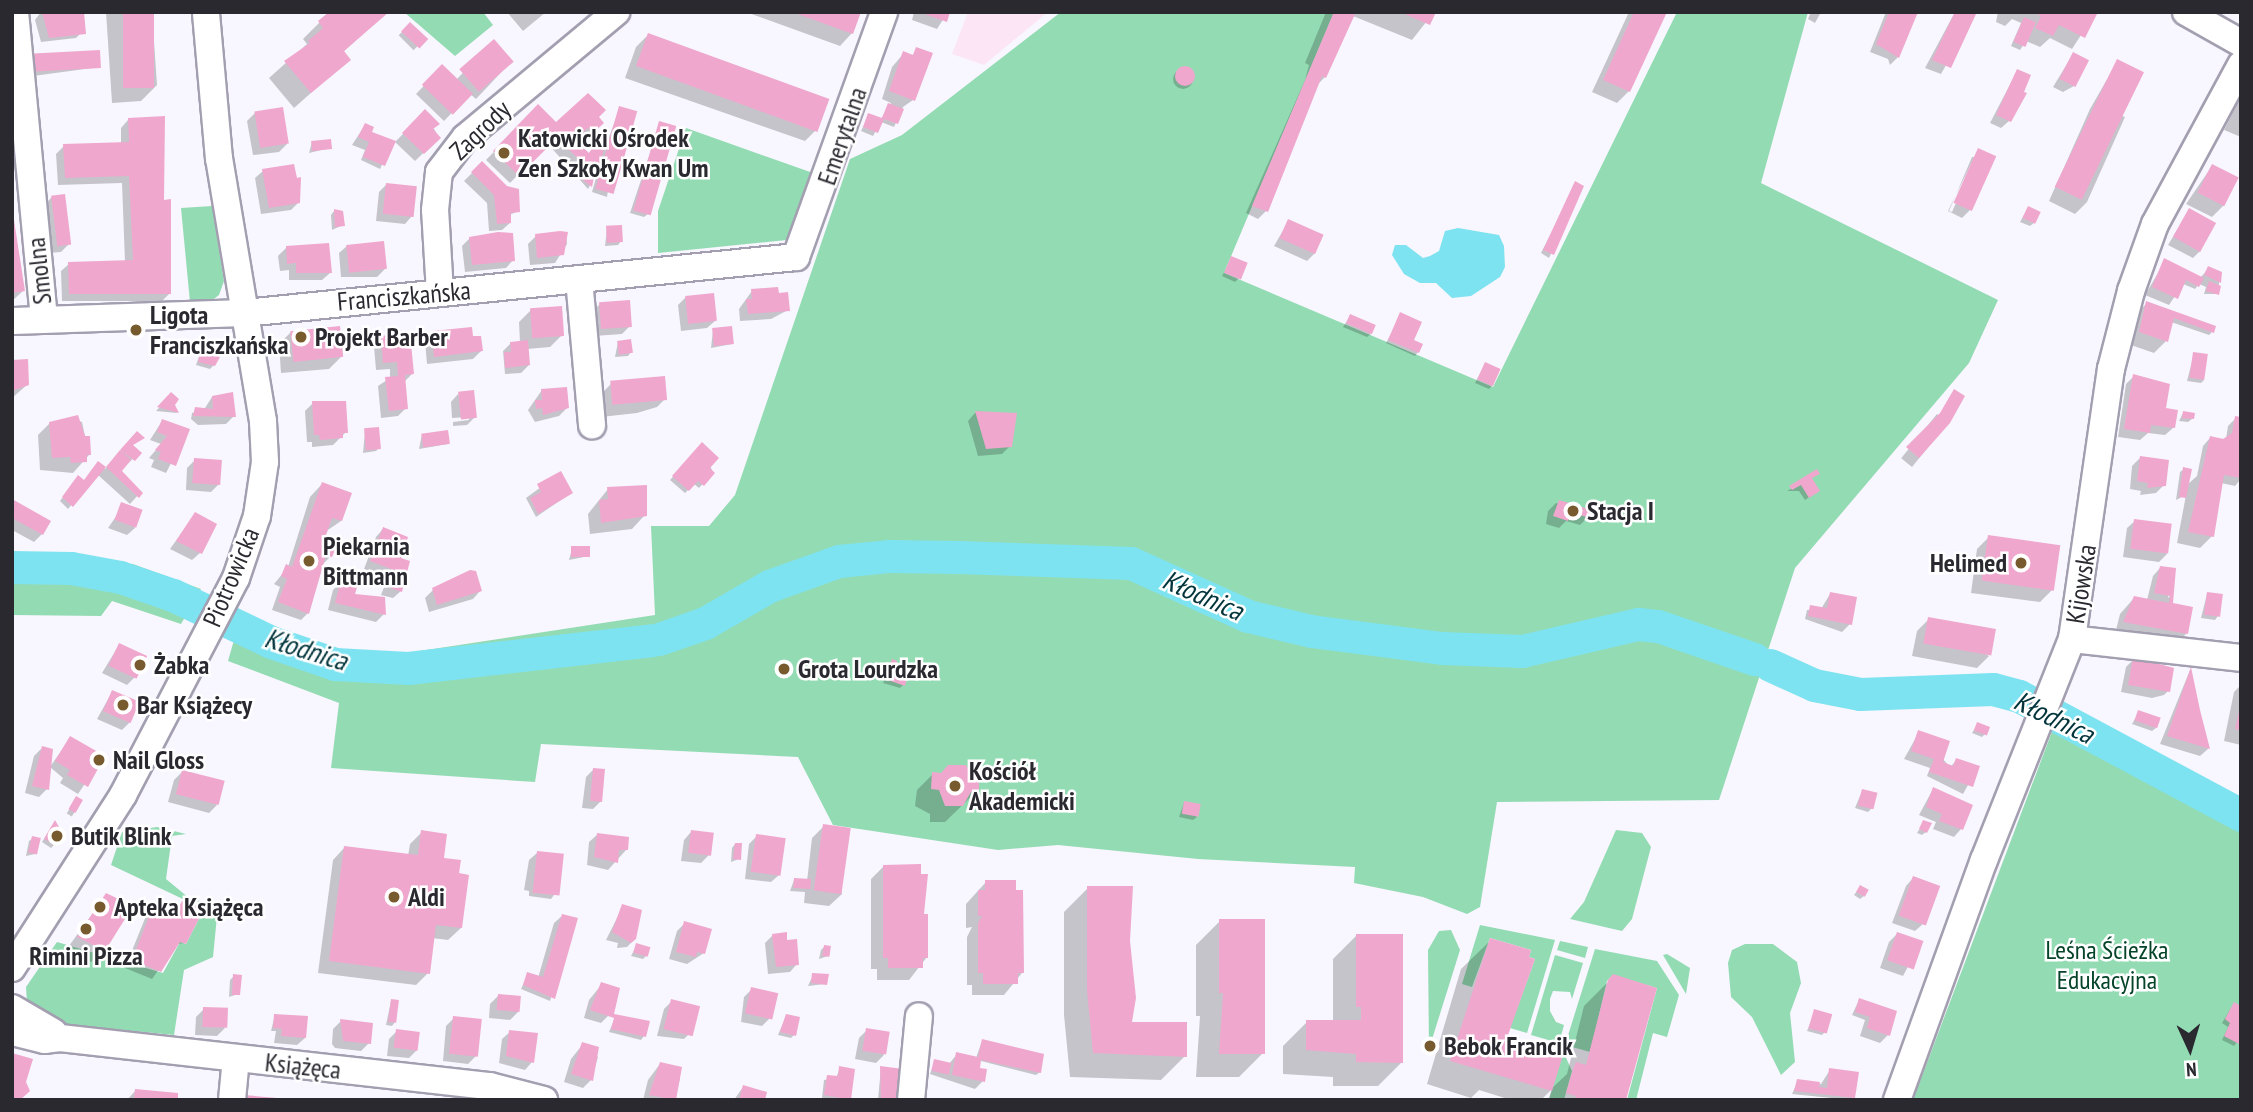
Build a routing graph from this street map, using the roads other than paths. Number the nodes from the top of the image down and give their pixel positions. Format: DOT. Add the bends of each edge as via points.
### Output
graph roads {
  1 [pos="15,12"];
  2 [pos="206,12"];
  3 [pos="616,12"];
  4 [pos="884,12"];
  5 [pos="2186,12"];
  6 [pos="2241,43"];
  7 [pos="2241,65"];
  8 [pos="799,253"];
  9 [pos="579,279"];
  10 [pos="440,293"];
  11 [pos="245,313"];
  12 [pos="44,320"];
  13 [pos="12,321"];
  14 [pos="592,425"];
  15 [pos="2072,639"];
  16 [pos="2241,658"];
  17 [pos="12,968"];
  18 [pos="12,1008"];
  19 [pos="919,1016"];
  20 [pos="12,1032"];
  21 [pos="60,1038"];
  22 [pos="236,1058"];
  23 [pos="536,1099"];
  24 [pos="232,1100"];
  25 [pos="911,1100"];
  26 [pos="1896,1100"];
  1 -- 12 [label="street, Smolna"];
  2 -- 11 [label="street, Piotrowicka" via="215,135"];
  3 -- 10 [label="street, Zagrody" via="466,138 439,172 435,210"];
  4 -- 8 [label="street, Emerytalna"];
  5 -- 6 [label="street"];
  7 -- 15 [label="street, Kijowska" via="2155,224 2121,321"];
  8 -- 9 [label="street, Franciszkańska"];
  9 -- 10 [label="street, Franciszkańska"];
  9 -- 14 [label="street"];
  10 -- 11 [label="street, Franciszkańska"];
  11 -- 12 [label="street, Franciszkańska"];
  11 -- 17 [label="street, Piotrowicka" via="263,421 264,470 252,535 222,606 123,795"];
  12 -- 13 [label="street, Franciszkańska"];
  15 -- 16 [label="street"];
  15 -- 26 [label="street, Kijowska"];
  18 -- 21 [label="street, Książęca"];
  19 -- 25 [label="street"];
  20 -- 21 [label="street, Książęca" via="44,1040"];
  21 -- 22 [label="street, Książęca"];
  22 -- 23 [label="street, Książęca" via="490,1086"];
  22 -- 24 [label="street"];
}
